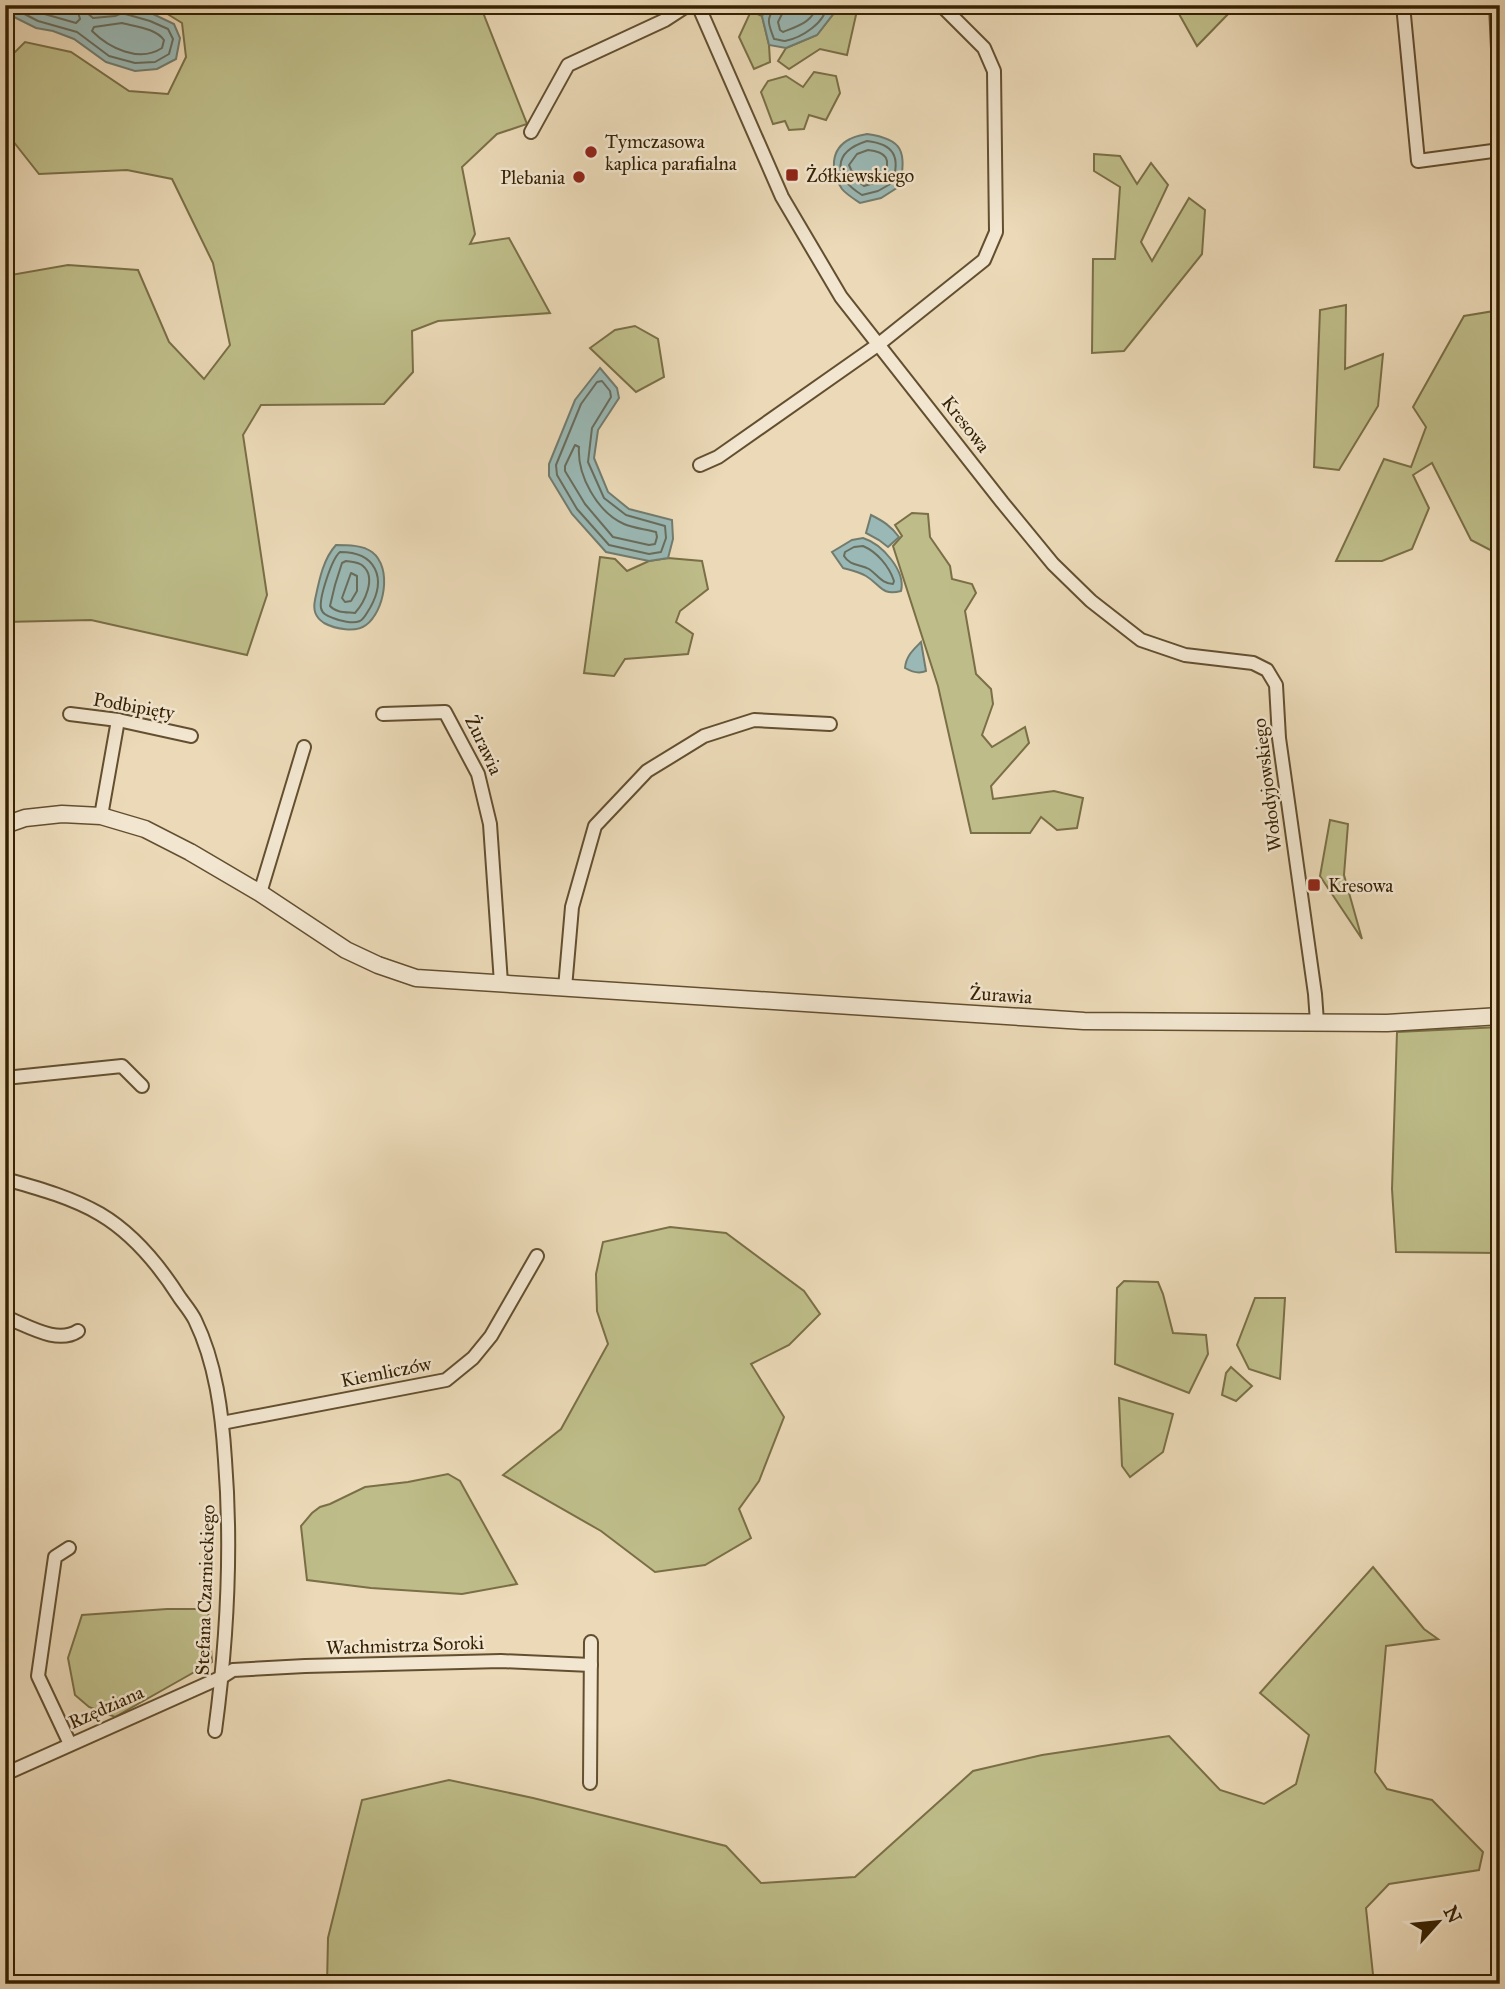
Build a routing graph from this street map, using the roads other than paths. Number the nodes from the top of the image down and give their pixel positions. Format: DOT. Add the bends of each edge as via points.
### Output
graph roads {
  1 [pos="688,5"];
  2 [pos="698,5"];
  3 [pos="941,5"];
  4 [pos="1403,5"];
  5 [pos="1496,5"];
  6 [pos="1500,92"];
  7 [pos="531,132"];
  8 [pos="1500,150"];
  9 [pos="878,344"];
  10 [pos="700,465"];
  11 [pos="1267,670"];
  12 [pos="71,714"];
  13 [pos="383,714"];
  14 [pos="118,720"];
  15 [pos="830,724"];
  16 [pos="191,736"];
  17 [pos="304,747"];
  18 [pos="101,816"];
  19 [pos="5,825"];
  20 [pos="260,893"];
  21 [pos="501,983"];
  22 [pos="565,988"];
  23 [pos="1500,1016"];
  24 [pos="1317,1022"];
  25 [pos="5,1079"];
  26 [pos="142,1086"];
  27 [pos="5,1179"];
  28 [pos="537,1256"];
  29 [pos="5,1317"];
  30 [pos="78,1331"];
  31 [pos="222,1423"];
  32 [pos="69,1548"];
  33 [pos="591,1642"];
  34 [pos="591,1665"];
  35 [pos="222,1677"];
  36 [pos="215,1731"];
  37 [pos="70,1744"];
  38 [pos="5,1774"];
  39 [pos="590,1783"];
  1 -- 7 [label="street" via="568,65"];
  2 -- 9 [label="street, Kresowa" via="782,197 841,297"];
  3 -- 9 [label="street" via="984,48 994,71 996,232 984,260"];
  4 -- 8 [label="street" via="1418,161"];
  5 -- 6 [label="street"];
  9 -- 10 [label="street" via="718,457"];
  9 -- 11 [label="street, Kresowa" via="1053,564 1091,601 1141,640 1185,655 1253,663"];
  11 -- 24 [label="street, Wołodyjowskiego" via="1276,685"];
  12 -- 14 [label="street, Podbipięty"];
  13 -- 21 [label="street, Żurawia" via="445,712 478,774 490,824"];
  14 -- 16 [label="street, Podbipięty"];
  14 -- 18 [label="street"];
  15 -- 22 [label="street" via="754,720 704,736 647,771 596,826 572,907"];
  17 -- 20 [label="street"];
  18 -- 19 [label="street, Żurawia" via="62,814"];
  18 -- 20 [label="street, Żurawia" via="145,829"];
  20 -- 21 [label="street, Żurawia" via="346,950 379,965 416,978"];
  21 -- 22 [label="street, Żurawia"];
  22 -- 24 [label="street, Żurawia" via="1084,1021"];
  23 -- 24 [label="street, Żurawia"];
  25 -- 26 [label="street" via="122,1066"];
  27 -- 31 [label="street, Stefana Czarnieckiego" via="100,1214 135,1240 194,1319 215,1380"];
  28 -- 31 [label="street, Kiemliczów" via="491,1336 446,1380"];
  29 -- 30 [label="street" via="54,1336"];
  31 -- 35 [label="street, Stefana Czarnieckiego" via="229,1539"];
  32 -- 37 [label="street" via="55,1557 38,1676"];
  33 -- 34 [label="street"];
  34 -- 35 [label="street, Wachmistrza Soroki" via="501,1661 305,1667 233,1670"];
  34 -- 39 [label="street"];
  35 -- 36 [label="street, Stefana Czarnieckiego"];
  35 -- 37 [label="street, Rzędziana"];
  37 -- 38 [label="street, Rzędziana"];
}
